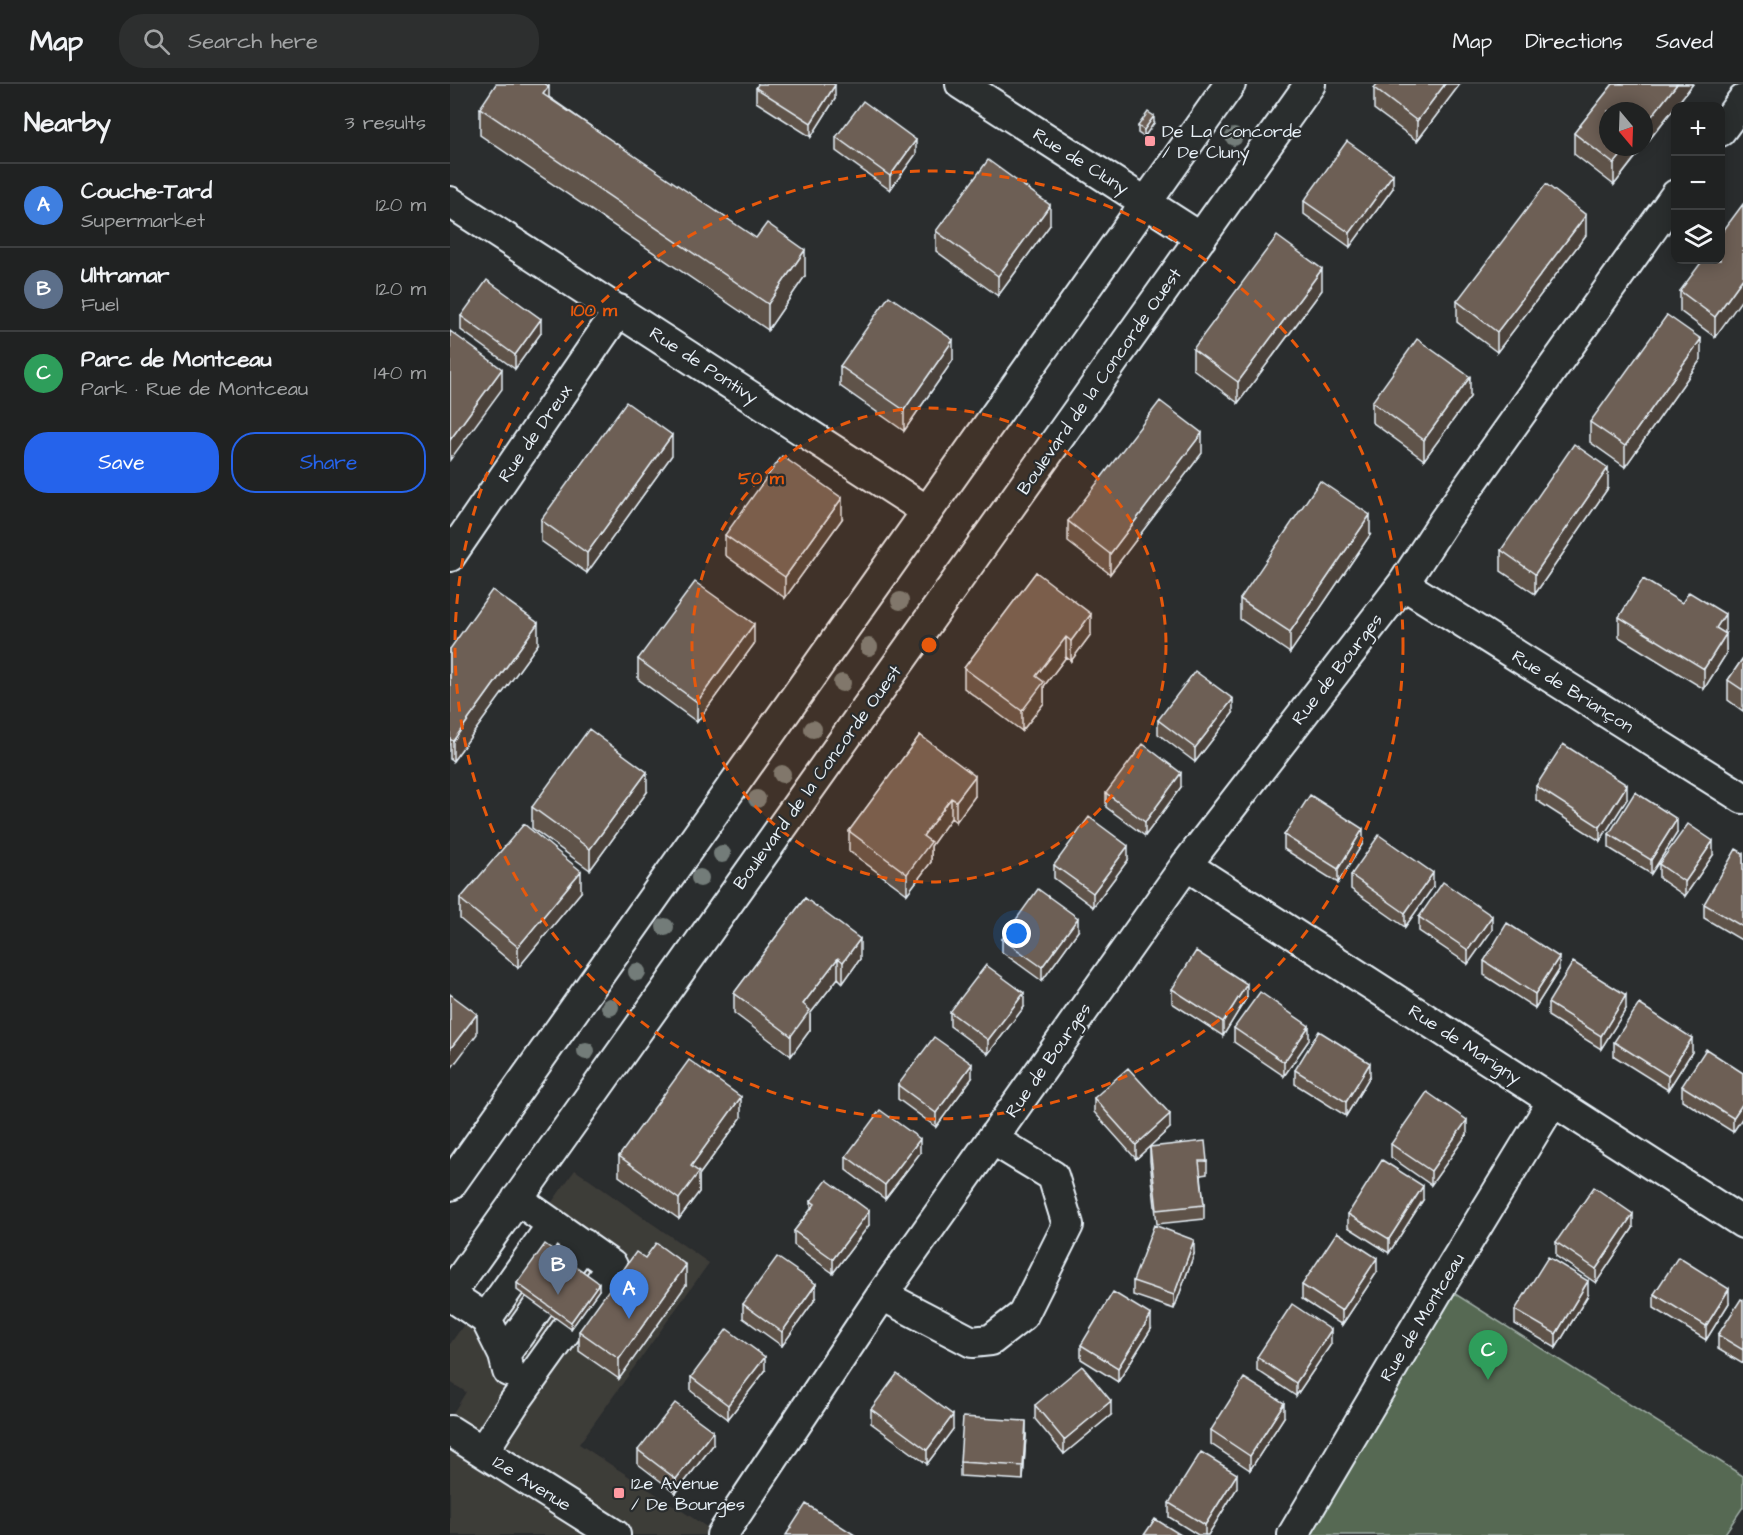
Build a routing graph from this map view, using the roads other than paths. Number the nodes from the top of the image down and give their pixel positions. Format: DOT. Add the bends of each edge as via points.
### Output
graph roads {
  1 [pos="961,84"];
  2 [pos="1230,84"];
  3 [pos="1310,84"];
  4 [pos="1743,100"];
  5 [pos="1725,124"];
  6 [pos="450,202"];
  7 [pos="1671,202"];
  8 [pos="1146,203"];
  9 [pos="1202,237"];
  10 [pos="619,310"];
  11 [pos="927,511"];
  12 [pos="450,556"];
  13 [pos="1403,584"];
  14 [pos="1743,798"];
  15 [pos="1186,865"];
  16 [pos="1553,1101"];
  17 [pos="992,1139"];
  18 [pos="450,1185"];
  19 [pos="517,1198"];
  20 [pos="1743,1223"];
  21 [pos="553,1224"];
  22 [pos="583,1244"];
  23 [pos="450,1295"];
  24 [pos="882,1295"];
  25 [pos="486,1319"];
  26 [pos="504,1355"];
  27 [pos="514,1403"];
  28 [pos="450,1431"];
  29 [pos="483,1451"];
  30 [pos="615,1535"];
  31 [pos="722,1535"];
  32 [pos="1293,1535"];
  1 -- 8 [label="street, Rue de Cluny"];
  2 -- 8 [label="street"];
  3 -- 9 [label="street, Boulevard de la Concorde Ouest"];
  4 -- 5 [label="street"];
  6 -- 10 [label="street, Rue de Pontivy"];
  7 -- 13 [label="street, Rue de Bourges"];
  8 -- 9 [label="street, Rue de Cluny"];
  8 -- 11 [label="street"];
  9 -- 19 [label="street, Boulevard de la Concorde Ouest"];
  10 -- 11 [label="street, Rue de Pontivy"];
  10 -- 12 [label="street, Rue de Dreux"];
  11 -- 18 [label="street"];
  13 -- 14 [label="street, Rue de Briançon"];
  13 -- 15 [label="street, Rue de Bourges"];
  15 -- 16 [label="street, Rue de Marigny"];
  15 -- 17 [label="street, Rue de Bourges"];
  16 -- 20 [label="street, Rue de Marigny"];
  16 -- 32 [label="street, Rue de Montceau"];
  17 -- 24 [label="street, Rue de Bourges"];
  17 -- 24 [label="street" via="1053,1176 1068,1225 1023,1315 991,1340 972,1342"];
  19 -- 21 [label="street"];
  19 -- 23 [label="street, Boulevard de la Concorde Ouest"];
  21 -- 22 [label="street"];
  21 -- 25 [label="street"];
  22 -- 26 [label="street"];
  22 -- 27 [label="street" via="612,1266"];
  23 -- 25 [label="street"];
  24 -- 31 [label="street, Rue de Bourges"];
  25 -- 26 [label="street"];
  26 -- 27 [label="street"];
  27 -- 29 [label="street"];
  28 -- 29 [label="street, 12e Avenue"];
  29 -- 30 [label="street, 12e Avenue"];
}
